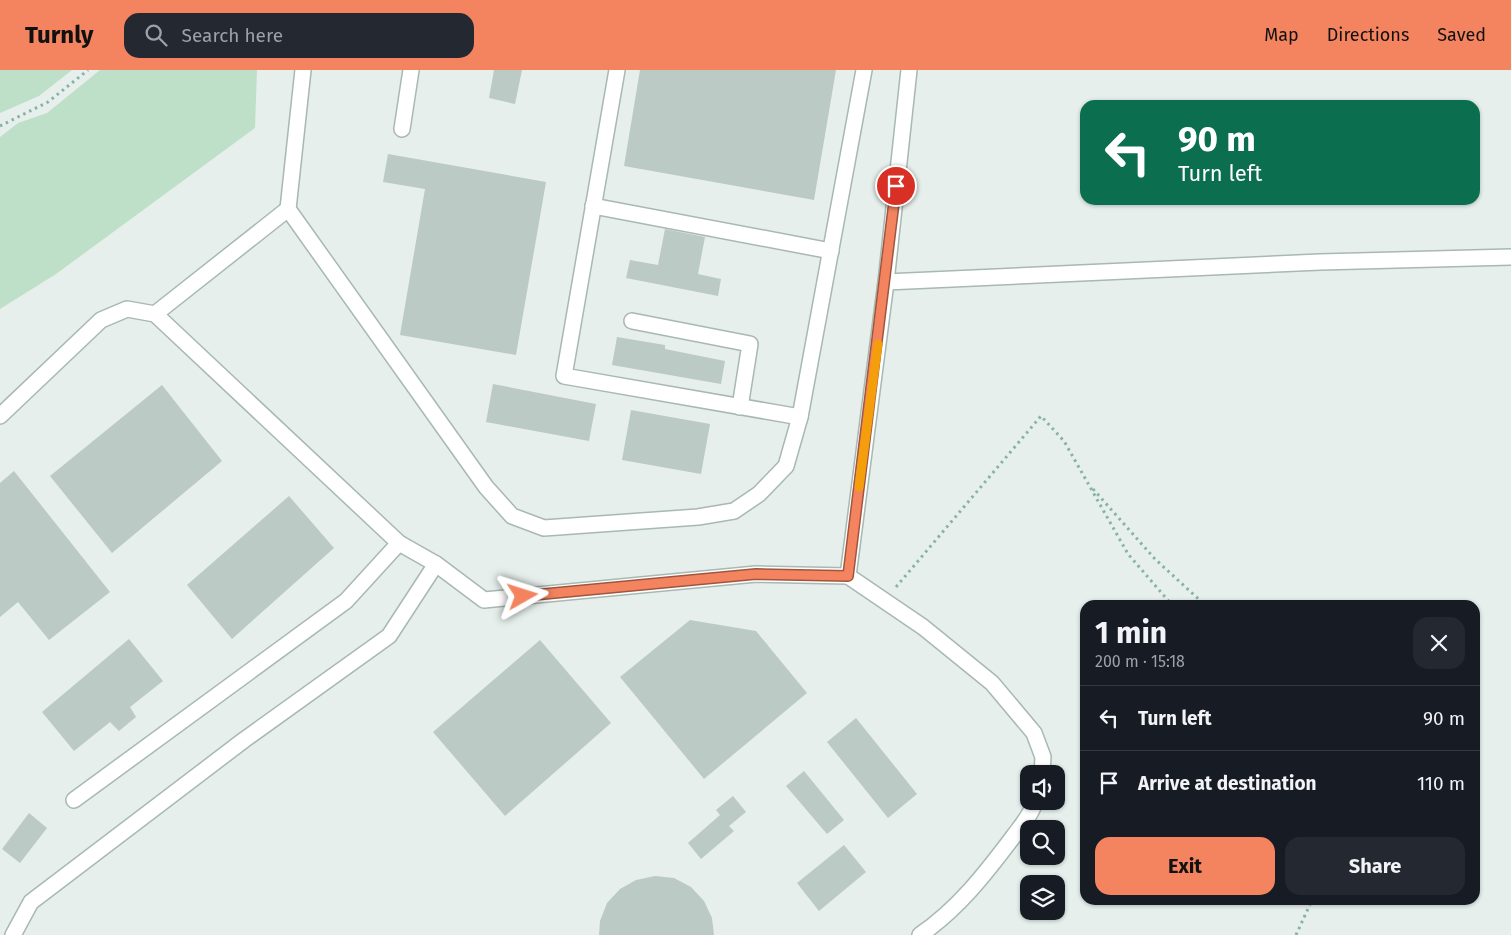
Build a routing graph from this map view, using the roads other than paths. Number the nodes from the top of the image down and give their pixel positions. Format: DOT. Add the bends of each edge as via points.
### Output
graph roads {
  1 [pos="304,70"];
  2 [pos="411,70"];
  3 [pos="617,70"];
  4 [pos="864,70"];
  5 [pos="909,70"];
  6 [pos="402,129"];
  7 [pos="593,206"];
  8 [pos="288,209"];
  9 [pos="831,251"];
  10 [pos="1511,257"];
  11 [pos="886,282"];
  12 [pos="156,314"];
  13 [pos="632,321"];
  14 [pos="740,406"];
  15 [pos="0,416"];
  16 [pos="800,417"];
  17 [pos="399,542"];
  18 [pos="436,564"];
  19 [pos="848,576"];
  20 [pos="1043,765"];
  21 [pos="74,800"];
  22 [pos="1031,810"];
  23 [pos="13,935"];
  24 [pos="920,935"];
  1 -- 8 [label="lane"];
  2 -- 6 [label="lane"];
  3 -- 7 [label="lane"];
  4 -- 9 [label="lane"];
  5 -- 11 [label="lane"];
  7 -- 9 [label="lane"];
  7 -- 14 [label="lane" via="564,376"];
  8 -- 12 [label="lane"];
  8 -- 16 [label="lane" via="486,487 512,516 544,528 698,517 734,511 760,494 786,466"];
  9 -- 16 [label="lane"];
  10 -- 11 [label="lane" via="1320,262"];
  11 -- 19 [label="lane"];
  12 -- 15 [label="lane" via="127,309 101,320"];
  12 -- 17 [label="lane"];
  13 -- 14 [label="lane" via="750,344"];
  14 -- 16 [label="lane"];
  17 -- 18 [label="lane"];
  17 -- 21 [label="lane" via="346,602"];
  18 -- 19 [label="lane" via="484,600 756,574"];
  18 -- 23 [label="lane" via="388,636 244,740 31,902"];
  19 -- 20 [label="lane" via="923,627 992,683 1034,733 1043,757"];
  22 -- 24 [label="lane" via="985,876 936,924"];
}
